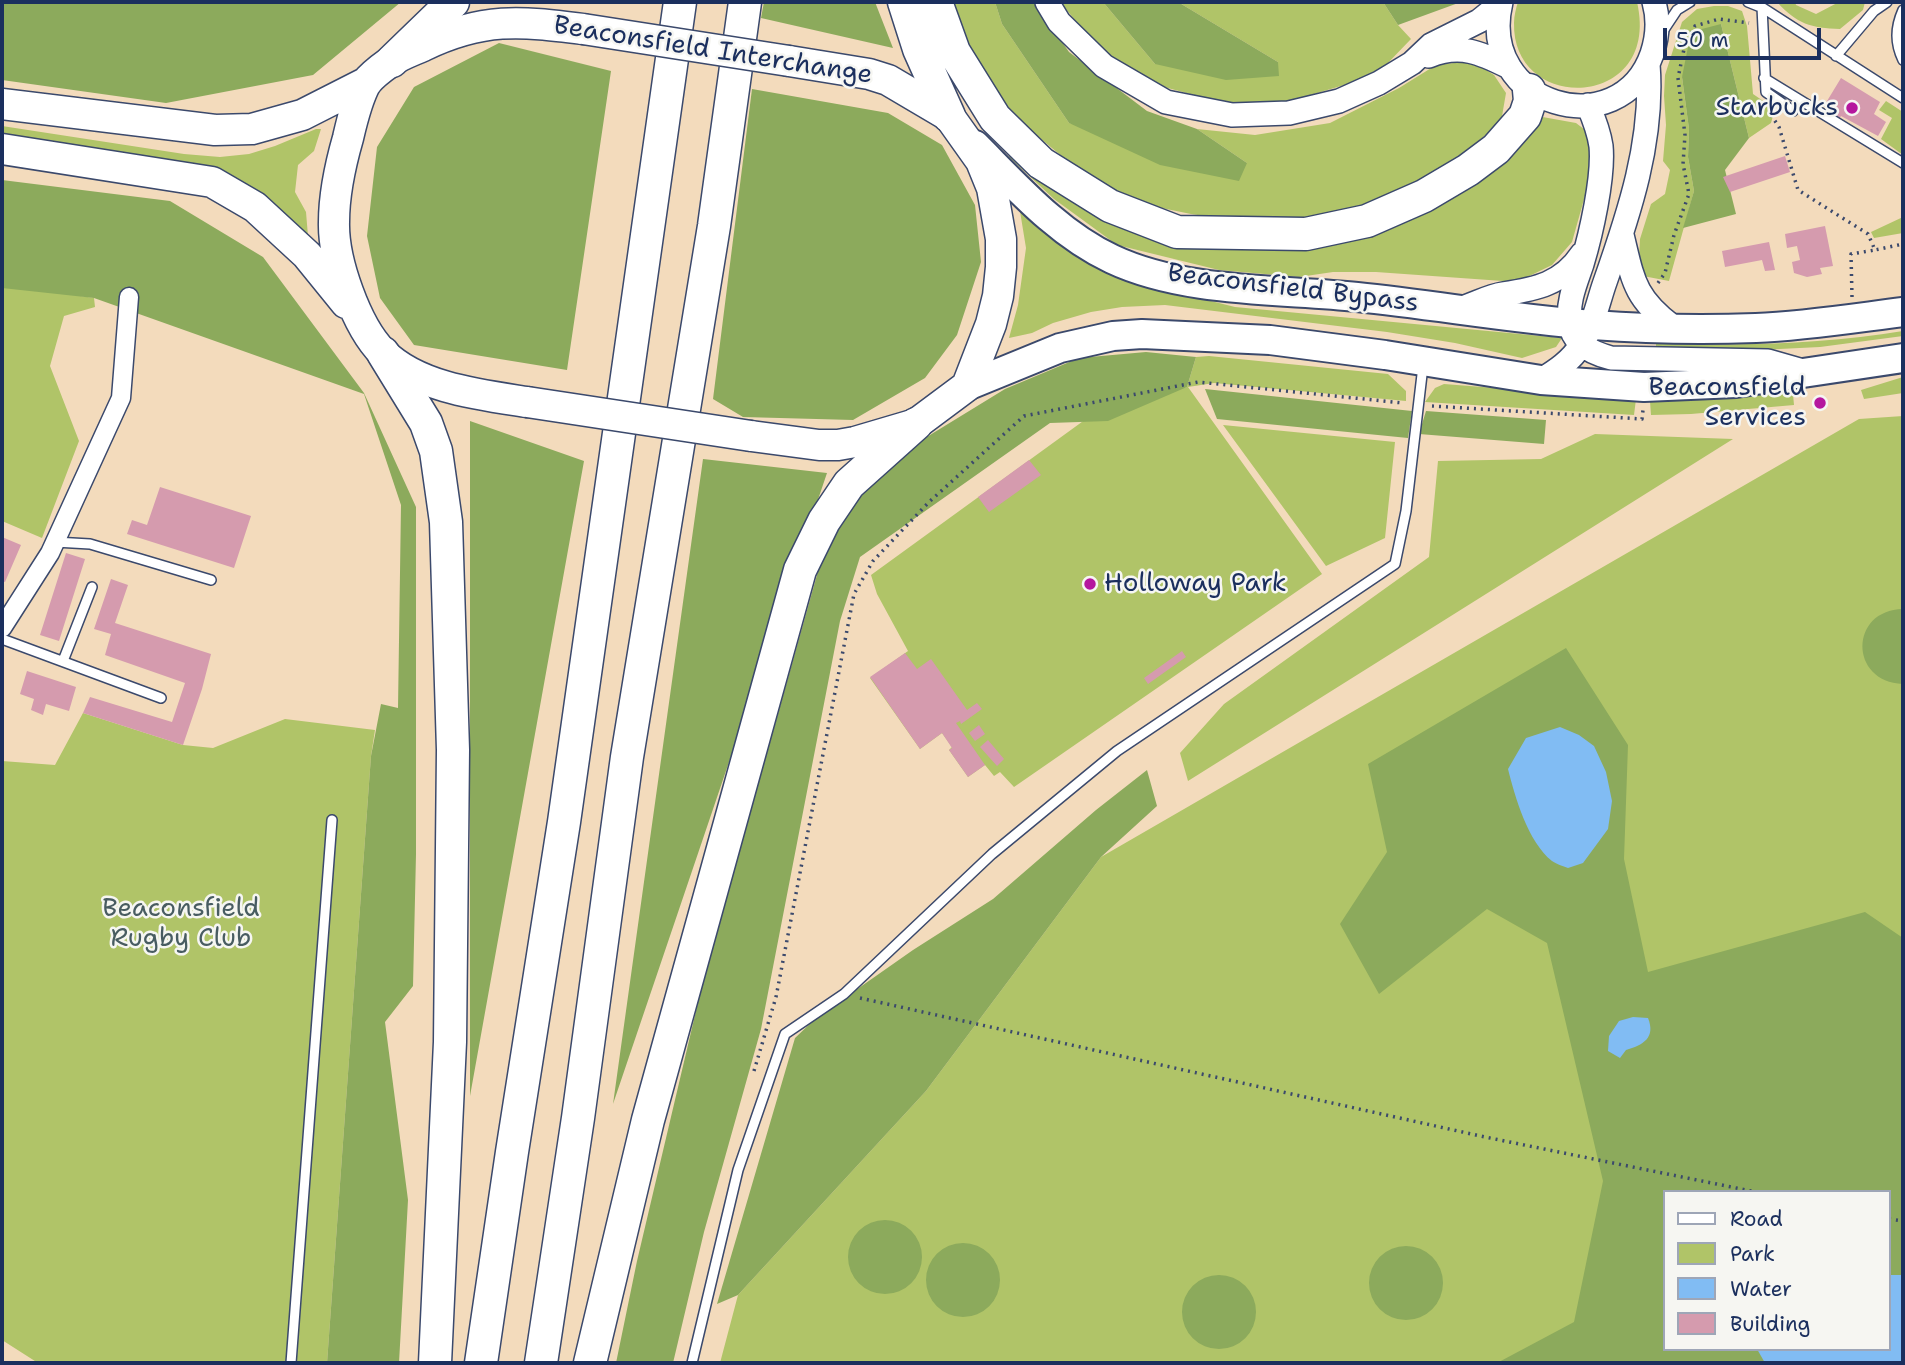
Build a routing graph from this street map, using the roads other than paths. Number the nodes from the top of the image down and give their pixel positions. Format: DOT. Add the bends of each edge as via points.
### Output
graph roads {
  1 [pos="453,2"];
  2 [pos="680,2"];
  3 [pos="745,2"];
  4 [pos="904,2"];
  5 [pos="936,2"];
  6 [pos="1047,2"];
  7 [pos="1654,2"];
  8 [pos="1690,2"];
  9 [pos="1748,2"];
  10 [pos="1887,2"];
  11 [pos="1501,3"];
  12 [pos="1761,5"];
  13 [pos="1876,6"];
  14 [pos="1903,10"];
  15 [pos="1657,41"];
  16 [pos="1836,56"];
  17 [pos="1903,60"];
  18 [pos="392,61"];
  19 [pos="1412,62"];
  20 [pos="1648,64"];
  21 [pos="1519,78"];
  22 [pos="1764,78"];
  23 [pos="367,82"];
  24 [pos="1903,98"];
  25 [pos="2,104"];
  26 [pos="1588,105"];
  27 [pos="1793,111"];
  28 [pos="954,122"];
  29 [pos="2,149"];
  30 [pos="1903,163"];
  31 [pos="1622,235"];
  32 [pos="1587,245"];
  33 [pos="129,298"];
  34 [pos="1462,309"];
  35 [pos="1903,312"];
  36 [pos="357,316"];
  37 [pos="1673,327"];
  38 [pos="1581,331"];
  39 [pos="383,353"];
  40 [pos="1903,358"];
  41 [pos="1424,361"];
  42 [pos="1810,373"];
  43 [pos="1541,380"];
  44 [pos="967,386"];
  45 [pos="916,424"];
  46 [pos="55,542"];
  47 [pos="211,580"];
  48 [pos="92,587"];
  49 [pos="2,628"];
  50 [pos="2,639"];
  51 [pos="63,661"];
  52 [pos="161,698"];
  53 [pos="332,820"];
  54 [pos="291,1363"];
  55 [pos="435,1363"];
  56 [pos="481,1363"];
  57 [pos="541,1363"];
  58 [pos="590,1363"];
  59 [pos="692,1363"];
  1 -- 18 [label="highway"];
  2 -- 56 [label="highway" via="564,822"];
  3 -- 57 [label="highway" via="714,226 627,757"];
  4 -- 28 [label="highway" via="919,50"];
  5 -- 21 [label="highway" via="954,52 995,118 1041,163 1110,206 1177,232 1306,234 1367,221 1424,196 1496,149 1525,116 1531,101"];
  6 -- 19 [label="street" via="1059,22 1104,66 1166,102 1232,115 1289,113 1339,101"];
  7 -- 15 [label="street"];
  8 -- 15 [label="lane" via="1677,10"];
  9 -- 12 [label="lane"];
  10 -- 13 [label="lane"];
  11 -- 19 [label="street"];
  11 -- 21 [label="street" via="1500,47"];
  12 -- 16 [label="lane"];
  12 -- 22 [label="lane"];
  13 -- 16 [label="lane"];
  14 -- 17 [label="lane" via="1896,30"];
  15 -- 20 [label="street"];
  16 -- 24 [label="lane"];
  18 -- 23 [label="highway, Beaconsfield Interchange"];
  18 -- 28 [label="highway, Beaconsfield Interchange, bridge" via="441,37 492,23 522,22 869,74 888,80"];
  19 -- 21 [label="street" via="1456,49 1482,54"];
  20 -- 26 [label="street" via="1623,91"];
  20 -- 31 [label="street" via="1648,131"];
  21 -- 26 [label="street" via="1547,100"];
  22 -- 27 [label="lane" via="1766,92"];
  22 -- 30 [label="lane"];
  23 -- 25 [label="highway" via="322,107 252,129 215,130"];
  23 -- 36 [label="highway, Beaconsfield Interchange" via="336,185 334,225"];
  26 -- 32 [label="street" via="1601,148"];
  28 -- 34 [label="main road, Beaconsfield Bypass" via="1054,221 1112,259 1138,269 1216,285"];
  28 -- 44 [label="highway, Beaconsfield Interchange" via="981,161 992,188 1001,239 991,324"];
  29 -- 36 [label="highway" via="212,182 255,206 307,255"];
  31 -- 37 [label="street" via="1639,294"];
  31 -- 38 [label="street"];
  32 -- 34 [label="street" via="1575,264 1552,282"];
  32 -- 38 [label="street" via="1570,303"];
  33 -- 46 [label="street" via="121,398"];
  34 -- 38 [label="main road, Beaconsfield Bypass"];
  35 -- 37 [label="main road, Beaconsfield Bypass" via="1757,328"];
  36 -- 39 [label="highway, Beaconsfield Interchange"];
  37 -- 38 [label="main road, Beaconsfield Bypass"];
  38 -- 42 [label="street" via="1594,354 1611,358 1768,361"];
  38 -- 43 [label="street" via="1556,371"];
  39 -- 45 [label="highway, Beaconsfield Interchange, bridge" via="437,383 478,394 751,436 838,445"];
  39 -- 55 [label="highway" via="426,423 436,451 446,523 453,750 450,1042"];
  40 -- 42 [label="main road, Beaconsfield Bypass"];
  41 -- 43 [label="main road, Beaconsfield Bypass"];
  41 -- 44 [label="main road, Beaconsfield Bypass" via="1270,340 1142,334 1060,348"];
  41 -- 59 [label="lane" via="1395,564 1117,751 992,855 844,994 785,1034 738,1170"];
  42 -- 43 [label="main road, Beaconsfield Bypass" via="1653,387"];
  44 -- 45 [label="highway, Beaconsfield Interchange"];
  45 -- 58 [label="highway" via="849,484 800,570 648,1120"];
  46 -- 47 [label="lane" via="90,544"];
  46 -- 49 [label="street"];
  48 -- 51 [label="lane"];
  50 -- 51 [label="lane"];
  51 -- 52 [label="lane"];
  53 -- 54 [label="lane"];
}
